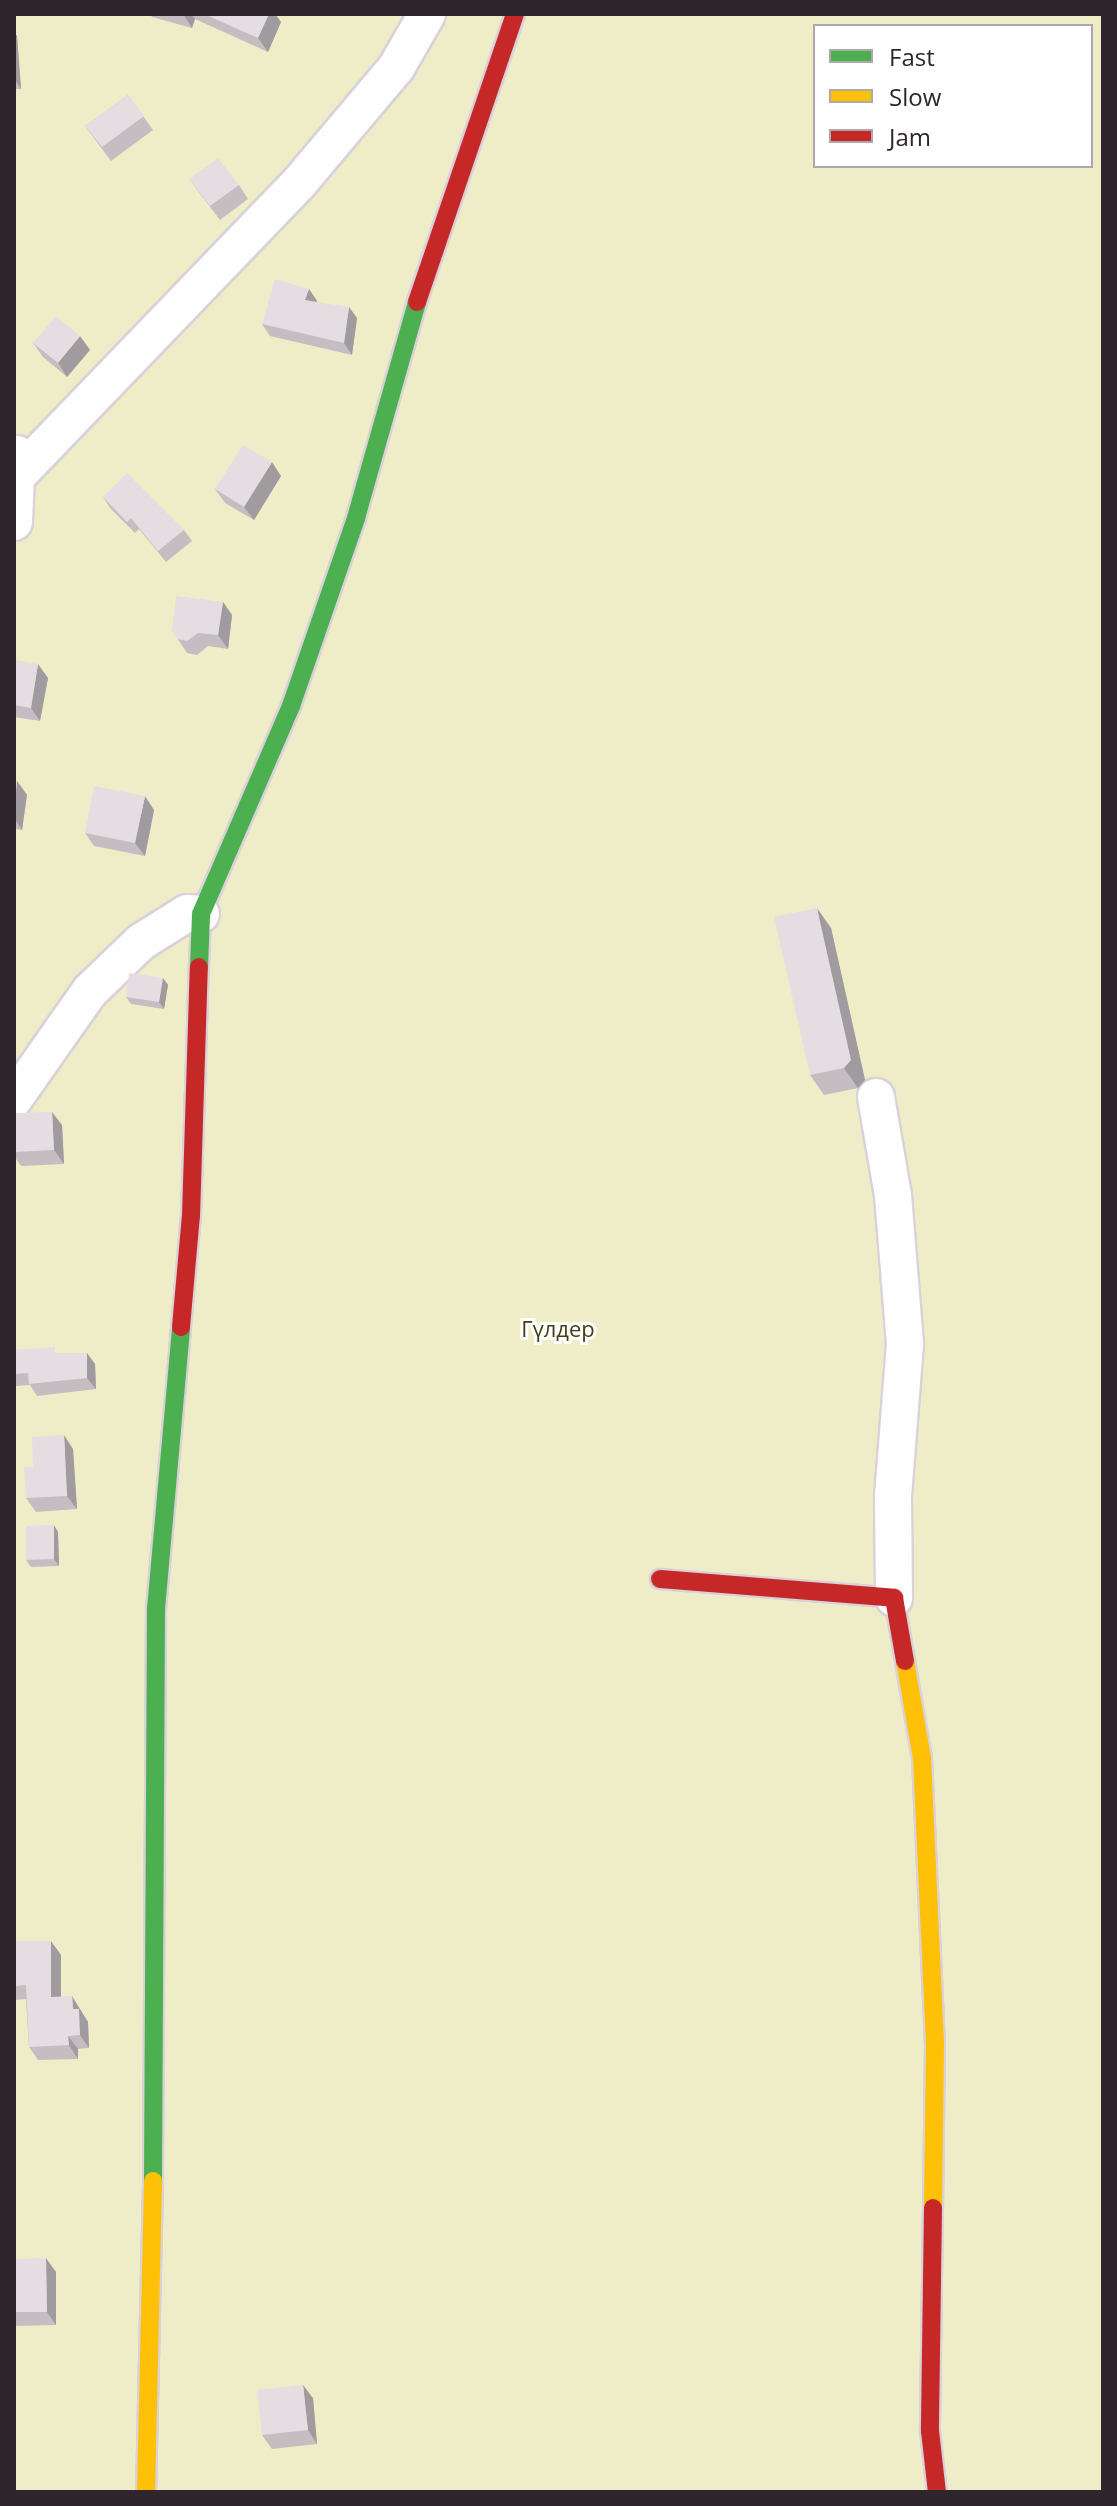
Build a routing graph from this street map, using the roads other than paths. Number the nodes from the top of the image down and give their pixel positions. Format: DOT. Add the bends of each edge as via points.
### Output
graph roads {
  1 [pos="427,14"];
  2 [pos="515,14"];
  3 [pos="16,460"];
  4 [pos="14,522"];
  5 [pos="201,914"];
  6 [pos="876,1097"];
  7 [pos="14,1099"];
  8 [pos="660,1579"];
  9 [pos="894,1598"];
  10 [pos="146,2492"];
  11 [pos="937,2492"];
  1 -- 3 [label="street" via="396,68 299,183"];
  2 -- 5 [label="street" via="426,270 356,518 291,706"];
  3 -- 4 [label="street"];
  5 -- 7 [label="street" via="187,913 141,942 90,991"];
  5 -- 10 [label="street" via="191,1216 156,1609 158,1943"];
  6 -- 9 [label="street" via="893,1195 905,1344 893,1498"];
  8 -- 9 [label="street"];
  9 -- 11 [label="street" via="924,1790 935,2045 930,2431"];
}
